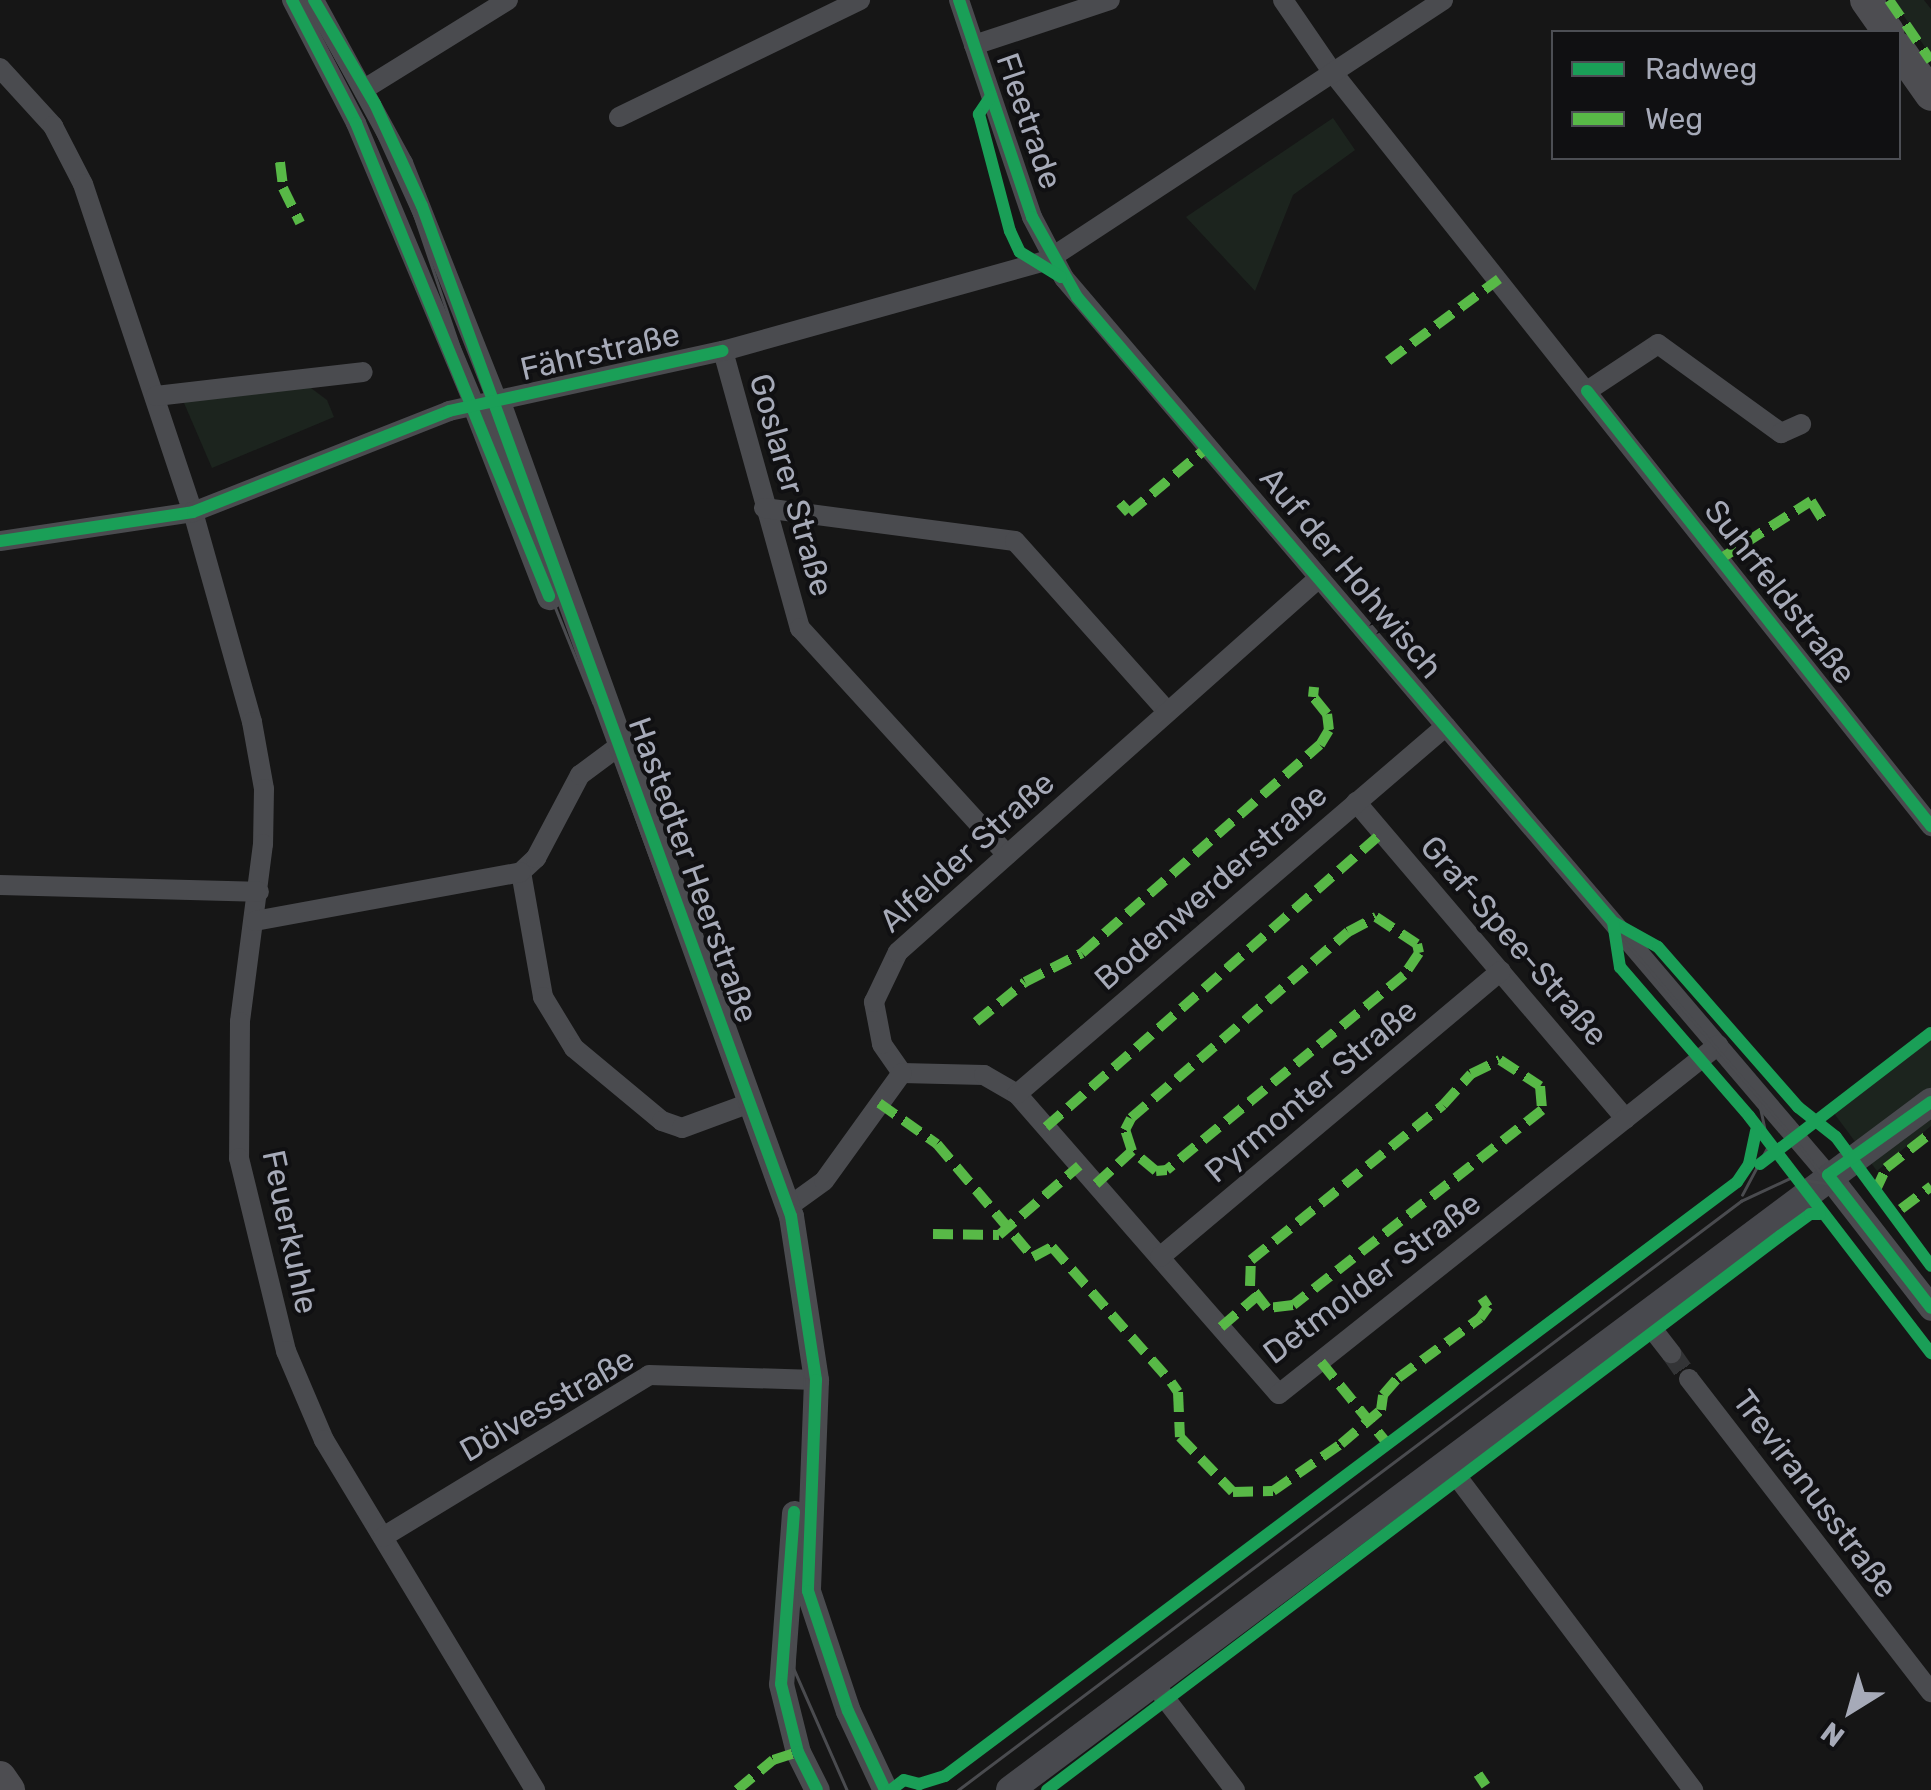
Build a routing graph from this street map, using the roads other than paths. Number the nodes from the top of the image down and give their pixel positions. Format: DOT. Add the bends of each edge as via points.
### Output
graph roads {
  1 [pos="292,0"];
  2 [pos="314,0"];
  3 [pos="508,0"];
  4 [pos="860,0"];
  5 [pos="959,0"];
  6 [pos="1110,0"];
  7 [pos="1283,0"];
  8 [pos="1443,0"];
  9 [pos="1866,0"];
  10 [pos="1887,30"];
  11 [pos="974,45"];
  12 [pos="1901,52"];
  13 [pos="0,68"];
  14 [pos="1333,73"];
  15 [pos="366,88"];
  16 [pos="1931,96"];
  17 [pos="619,117"];
  18 [pos="1051,258"];
  19 [pos="723,351"];
  20 [pos="363,372"];
  21 [pos="1587,391"];
  22 [pos="156,396"];
  23 [pos="488,405"];
  24 [pos="1801,424"];
  25 [pos="764,508"];
  26 [pos="194,512"];
  27 [pos="0,541"];
  28 [pos="1319,578"];
  29 [pos="1168,712"];
  30 [pos="1446,726"];
  31 [pos="615,747"];
  32 [pos="1356,802"];
  33 [pos="1931,826"];
  34 [pos="1007,855"];
  35 [pos="521,872"];
  36 [pos="0,885"];
  37 [pos="260,892"];
  38 [pos="255,921"];
  39 [pos="1501,970"];
  40 [pos="1718,1045"];
  41 [pos="902,1073"];
  42 [pos="1017,1094"];
  43 [pos="1931,1102"];
  44 [pos="743,1106"];
  45 [pos="1626,1119"];
  46 [pos="1828,1175"];
  47 [pos="788,1207"];
  48 [pos="1160,1257"];
  49 [pos="1931,1308"];
  50 [pos="1643,1317"];
  51 [pos="1671,1353"];
  52 [pos="808,1379"];
  53 [pos="1690,1379"];
  54 [pos="1449,1466"];
  55 [pos="383,1537"];
  56 [pos="1155,1685"];
  57 [pos="1931,1692"];
  58 [pos="0,1777"];
  59 [pos="9,1790"];
  60 [pos="535,1790"];
  61 [pos="816,1790"];
  62 [pos="885,1790"];
  63 [pos="1010,1790"];
  64 [pos="1235,1790"];
  65 [pos="1693,1790"];
  1 -- 23 [label="street, Hastedter Heerstraße"];
  2 -- 15 [label="street, Hastedter Heerstraße"];
  3 -- 15 [label="street"];
  4 -- 17 [label="street"];
  5 -- 11 [label="street, Fleetrade"];
  6 -- 11 [label="street"];
  7 -- 14 [label="street, Suhrfeldstraße"];
  8 -- 14 [label="street, Fährstraße"];
  9 -- 10 [label="main road"];
  11 -- 18 [label="street, Fleetrade"];
  12 -- 16 [label="main road"];
  13 -- 22 [label="street, Feuerkuhle" via="54,126 83,184"];
  14 -- 18 [label="street, Fährstraße"];
  14 -- 21 [label="street, Suhrfeldstraße"];
  15 -- 23 [label="street, Hastedter Heerstraße" via="422,206"];
  18 -- 19 [label="street, Fährstraße"];
  18 -- 28 [label="street, Auf der Hohwisch"];
  19 -- 23 [label="street, Fährstraße"];
  19 -- 25 [label="street, Goslarer Straße"];
  20 -- 22 [label="street"];
  21 -- 24 [label="street" via="1658,344 1782,433"];
  21 -- 33 [label="street, Suhrfeldstraße"];
  22 -- 26 [label="street, Feuerkuhle"];
  23 -- 26 [label="street, Fährstraße"];
  23 -- 31 [label="street, Hastedter Heerstraße"];
  25 -- 29 [label="street" via="1014,541"];
  25 -- 34 [label="street, Goslarer Straße" via="800,628"];
  26 -- 27 [label="street, Fährstraße"];
  26 -- 37 [label="street, Feuerkuhle" via="264,789"];
  28 -- 29 [label="street, Alfelder Straße"];
  28 -- 30 [label="street, Auf der Hohwisch"];
  29 -- 34 [label="street, Alfelder Straße"];
  30 -- 32 [label="street, Bodenwerderstraße"];
  30 -- 40 [label="street, Auf der Hohwisch"];
  31 -- 35 [label="street" via="580,775 536,858"];
  31 -- 44 [label="street, Hastedter Heerstraße"];
  32 -- 39 [label="street, Graf-Spee-Straße"];
  32 -- 42 [label="street, Bodenwerderstraße"];
  34 -- 41 [label="street, Alfelder Straße" via="898,952 885,972 874,1002 882,1044"];
  35 -- 38 [label="street"];
  35 -- 44 [label="street" via="543,997 574,1048 662,1122 682,1128"];
  36 -- 37 [label="street"];
  37 -- 38 [label="street, Feuerkuhle"];
  38 -- 55 [label="street, Feuerkuhle" via="240,1041 240,1158 252,1229 286,1350 324,1440"];
  39 -- 45 [label="street, Graf-Spee-Straße"];
  39 -- 48 [label="street, Pyrmonter Straße"];
  40 -- 45 [label="street, Detmolder Straße"];
  40 -- 46 [label="street, Auf der Hohwisch"];
  41 -- 42 [label="street, Detmolder Straße" via="984,1075"];
  41 -- 47 [label="street" via="824,1181"];
  42 -- 48 [label="street, Detmolder Straße"];
  43 -- 46 [label="main road"];
  44 -- 47 [label="street, Hastedter Heerstraße"];
  44 -- 52 [label="street, Hastedter Heerstraße" via="784,1245"];
  45 -- 48 [label="street, Detmolder Straße" via="1279,1394"];
  46 -- 49 [label="street"];
  46 -- 50 [label="main road"];
  47 -- 52 [label="street, Hastedter Heerstraße" via="804,1271"];
  50 -- 51 [label="street"];
  50 -- 54 [label="main road"];
  52 -- 55 [label="street, Dölvesstraße" via="649,1375"];
  52 -- 61 [label="street, Hastedter Heerstraße" via="782,1684 798,1752"];
  52 -- 62 [label="street, Hastedter Heerstraße" via="808,1591 848,1711"];
  53 -- 57 [label="street, Treviranusstraße"];
  54 -- 56 [label="main road"];
  54 -- 65 [label="street"];
  55 -- 60 [label="street, Feuerkuhle"];
  56 -- 63 [label="main road"];
  56 -- 64 [label="street"];
  58 -- 59 [label="main road"];
}
